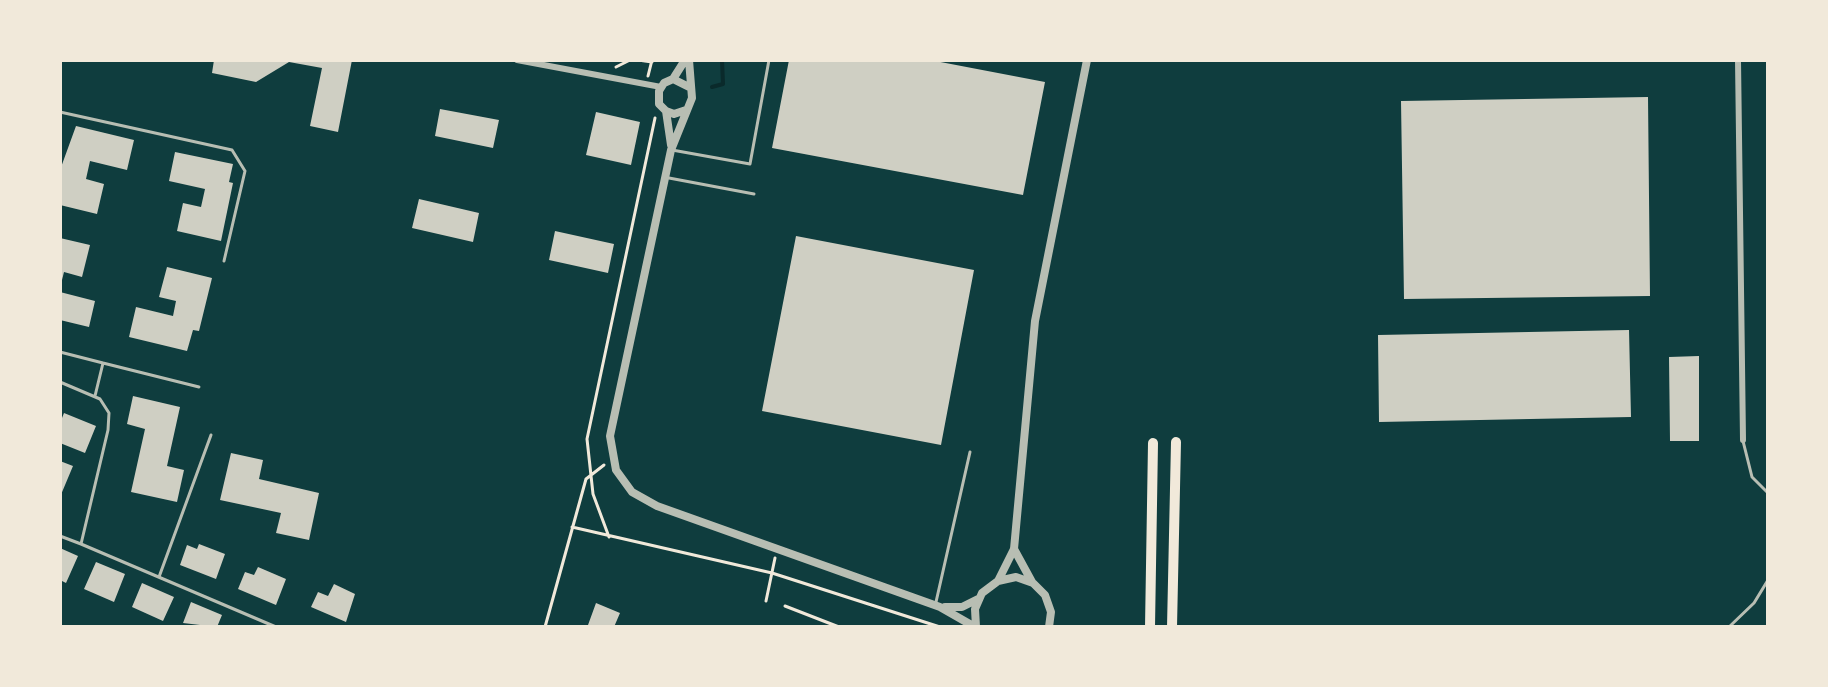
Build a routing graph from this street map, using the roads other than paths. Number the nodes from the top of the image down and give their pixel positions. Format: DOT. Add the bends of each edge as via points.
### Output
graph roads {
  1 [pos="517,60"];
  2 [pos="687,60"];
  3 [pos="769,60"];
  4 [pos="1087,60"];
  5 [pos="1738,60"];
  6 [pos="673,79"];
  7 [pos="646,85"];
  8 [pos="661,87"];
  9 [pos="689,87"];
  10 [pos="658,97"];
  11 [pos="686,110"];
  12 [pos="666,111"];
  13 [pos="60,112"];
  14 [pos="671,150"];
  15 [pos="665,177"];
  16 [pos="754,194"];
  17 [pos="224,261"];
  18 [pos="60,352"];
  19 [pos="103,363"];
  20 [pos="60,382"];
  21 [pos="199,387"];
  22 [pos="95,396"];
  23 [pos="211,435"];
  24 [pos="1743,440"];
  25 [pos="1176,442"];
  26 [pos="1153,443"];
  27 [pos="970,452"];
  28 [pos="1768,493"];
  29 [pos="60,536"];
  30 [pos="81,544"];
  31 [pos="1014,549"];
  32 [pos="159,577"];
  33 [pos="1768,580"];
  34 [pos="998,581"];
  35 [pos="1033,583"];
  36 [pos="979,598"];
  37 [pos="938,606"];
  38 [pos="1050,626"];
  39 [pos="276,627"];
  40 [pos="976,627"];
  41 [pos="1150,627"];
  42 [pos="1172,627"];
  43 [pos="1729,627"];
  1 -- 7 [label="street"];
  2 -- 6 [label="street"];
  2 -- 9 [label="street"];
  3 -- 14 [label="lane" via="750,164"];
  4 -- 31 [label="street" via="1035,321"];
  5 -- 24 [label="street"];
  6 -- 8 [label="street"];
  6 -- 9 [label="street"];
  7 -- 8 [label="street"];
  7 -- 10 [label="street"];
  8 -- 10 [label="street"];
  9 -- 11 [label="street" via="692,98"];
  10 -- 12 [label="street"];
  11 -- 12 [label="street"];
  11 -- 14 [label="street"];
  12 -- 14 [label="street"];
  13 -- 17 [label="lane" via="232,150 245,171"];
  14 -- 15 [label="street"];
  15 -- 16 [label="lane"];
  15 -- 37 [label="street" via="610,436 612,460 623,482 657,506"];
  18 -- 19 [label="lane"];
  19 -- 21 [label="lane"];
  19 -- 22 [label="lane"];
  20 -- 22 [label="lane"];
  22 -- 30 [label="lane" via="106,405 109,424"];
  23 -- 32 [label="lane"];
  24 -- 28 [label="lane" via="1752,477"];
  25 -- 42 [label="highway"];
  26 -- 41 [label="highway"];
  27 -- 37 [label="lane"];
  29 -- 30 [label="lane"];
  30 -- 32 [label="lane"];
  31 -- 34 [label="street"];
  31 -- 35 [label="street"];
  32 -- 39 [label="lane"];
  33 -- 43 [label="lane"];
  34 -- 35 [label="street" via="1016,577"];
  34 -- 36 [label="street"];
  35 -- 38 [label="street" via="1048,600"];
  36 -- 37 [label="street" via="962,607"];
  36 -- 40 [label="street"];
  37 -- 40 [label="street"];
}
